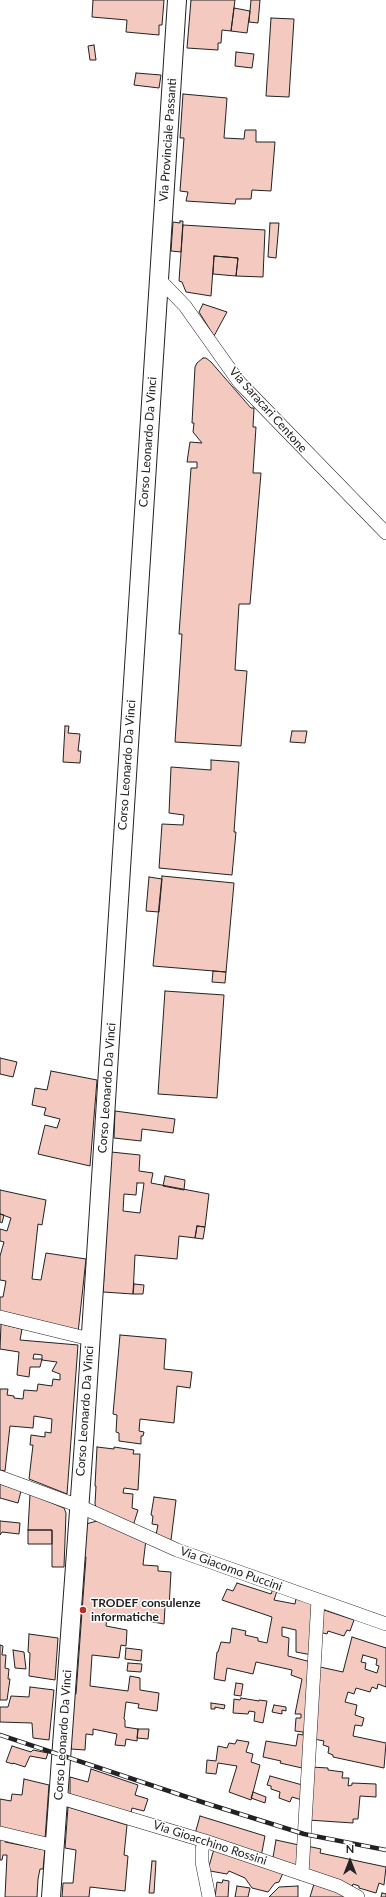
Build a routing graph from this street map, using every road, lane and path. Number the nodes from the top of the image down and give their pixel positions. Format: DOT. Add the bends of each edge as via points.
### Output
graph roads {
  1 [pos="177,0"];
  2 [pos="159,279"];
  3 [pos="386,533"];
  4 [pos="0,1317"];
  5 [pos="90,1339"];
  6 [pos="0,1477"];
  7 [pos="79,1506"];
  8 [pos="318,1600"];
  9 [pos="386,1624"];
  10 [pos="58,1797"];
  11 [pos="0,1833"];
  12 [pos="206,1841"];
  13 [pos="55,1846"];
  14 [pos="302,1874"];
  15 [pos="51,1897"];
  16 [pos="209,1897"];
  17 [pos="358,1897"];
  1 -- 2 [label="main road, Via Provinciale Passanti"];
  2 -- 3 [label="street, Via Saracari Centone" via="185,306 238,382"];
  2 -- 5 [label="main road, Corso Leonardo Da Vinci"];
  4 -- 5 [label="street"];
  5 -- 7 [label="main road, Corso Leonardo Da Vinci"];
  6 -- 7 [label="street, Via Giacomo Puccini"];
  7 -- 8 [label="street, Via Giacomo Puccini" via="177,1550"];
  7 -- 10 [label="main road, Corso Leonardo Da Vinci"];
  8 -- 9 [label="street, Via Giacomo Puccini"];
  8 -- 14 [label="street"];
  10 -- 12 [label="street, Via Gioacchino Rossini"];
  10 -- 13 [label="main road, Corso Leonardo Da Vinci"];
  11 -- 13 [label="street"];
  12 -- 14 [label="street, Via Gioacchino Rossini"];
  12 -- 16 [label="street" via="202,1849 202,1862"];
  13 -- 15 [label="main road, Corso Leonardo Da Vinci"];
  14 -- 17 [label="street, Via Gioacchino Rossini" via="338,1886"];
}
